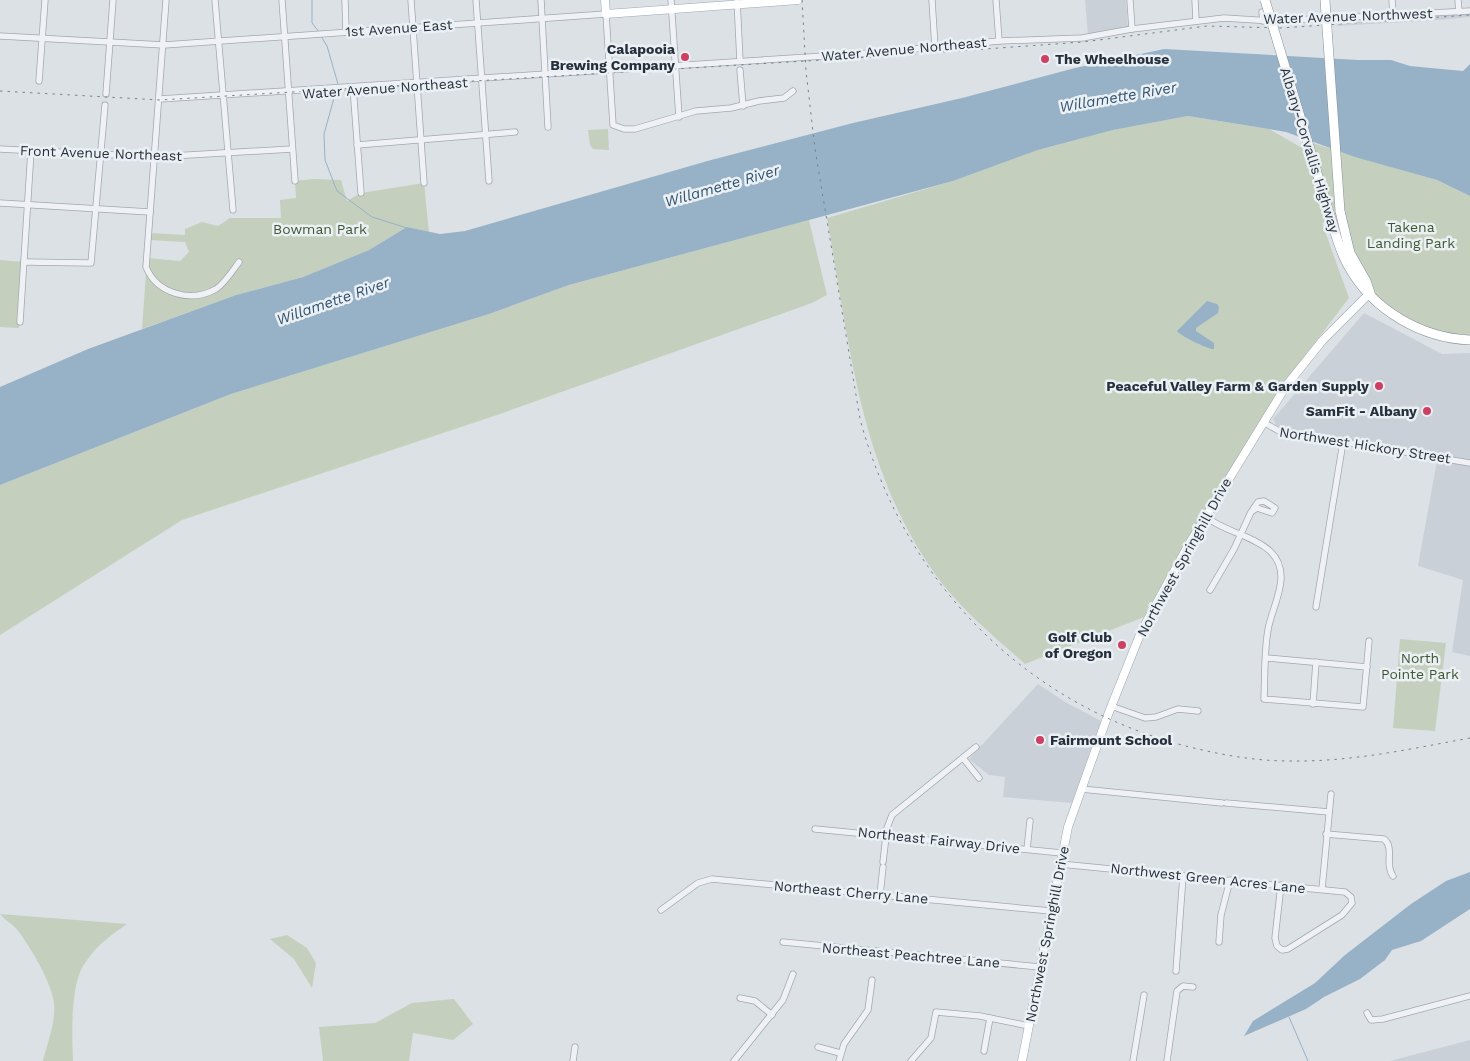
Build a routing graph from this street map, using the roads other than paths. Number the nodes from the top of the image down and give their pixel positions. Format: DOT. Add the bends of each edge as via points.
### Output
graph roads {
  1 [pos="45,0"];
  2 [pos="113,0"];
  3 [pos="166,0"];
  4 [pos="215,0"];
  5 [pos="282,0"];
  6 [pos="345,0"];
  7 [pos="412,0"];
  8 [pos="476,0"];
  9 [pos="541,0"];
  10 [pos="605,0"];
  11 [pos="671,0"];
  12 [pos="798,0"];
  13 [pos="932,0"];
  14 [pos="996,0"];
  15 [pos="1130,0"];
  16 [pos="1195,0"];
  17 [pos="1265,0"];
  18 [pos="1325,0"];
  19 [pos="1392,0"];
  20 [pos="1458,0"];
  21 [pos="737,2"];
  22 [pos="671,9"];
  23 [pos="1470,10"];
  24 [pos="1262,12"];
  25 [pos="1459,12"];
  26 [pos="606,14"];
  27 [pos="1393,15"];
  28 [pos="542,18"];
  29 [pos="1196,20"];
  30 [pos="1263,21"];
  31 [pos="478,23"];
  32 [pos="413,28"];
  33 [pos="1132,29"];
  34 [pos="346,32"];
  35 [pos="0,36"];
  36 [pos="284,37"];
  37 [pos="43,38"];
  38 [pos="999,41"];
  39 [pos="110,42"];
  40 [pos="219,42"];
  41 [pos="164,45"];
  42 [pos="935,48"];
  43 [pos="740,61"];
  44 [pos="674,66"];
  45 [pos="610,70"];
  46 [pos="740,70"];
  47 [pos="546,76"];
  48 [pos="482,80"];
  49 [pos="39,81"];
  50 [pos="418,83"];
  51 [pos="353,88"];
  52 [pos="793,91"];
  53 [pos="288,92"];
  54 [pos="106,94"];
  55 [pos="223,97"];
  56 [pos="160,101"];
  57 [pos="104,104"];
  58 [pos="742,106"];
  59 [pos="678,117"];
  60 [pos="548,127"];
  61 [pos="515,132"];
  62 [pos="486,134"];
  63 [pos="421,140"];
  64 [pos="357,145"];
  65 [pos="0,149"];
  66 [pos="292,149"];
  67 [pos="31,151"];
  68 [pos="100,154"];
  69 [pos="228,154"];
  70 [pos="155,157"];
  71 [pos="295,181"];
  72 [pos="489,181"];
  73 [pos="424,183"];
  74 [pos="361,193"];
  75 [pos="0,203"];
  76 [pos="28,204"];
  77 [pos="96,208"];
  78 [pos="233,210"];
  79 [pos="150,212"];
  80 [pos="24,262"];
  81 [pos="239,262"];
  82 [pos="1370,294"];
  83 [pos="20,322"];
  84 [pos="1470,340"];
  85 [pos="1263,422"];
  86 [pos="1343,442"];
  87 [pos="1470,463"];
  88 [pos="1253,509"];
  89 [pos="1206,517"];
  90 [pos="1241,534"];
  91 [pos="1210,590"];
  92 [pos="1316,607"];
  93 [pos="1369,641"];
  94 [pos="1266,658"];
  95 [pos="1316,662"];
  96 [pos="1366,666"];
  97 [pos="1313,704"];
  98 [pos="1112,706"];
  99 [pos="1198,711"];
  100 [pos="976,747"];
  101 [pos="963,758"];
  102 [pos="979,778"];
  103 [pos="1081,789"];
  104 [pos="1331,794"];
  105 [pos="1328,812"];
  106 [pos="1030,821"];
  107 [pos="815,829"];
  108 [pos="1326,834"];
  109 [pos="886,835"];
  110 [pos="1027,849"];
  111 [pos="1062,853"];
  112 [pos="1060,864"];
  113 [pos="1183,876"];
  114 [pos="1393,876"];
  115 [pos="1230,880"];
  116 [pos="1281,885"];
  117 [pos="1322,889"];
  118 [pos="880,895"];
  119 [pos="661,910"];
  120 [pos="1051,911"];
  121 [pos="782,942"];
  122 [pos="1219,942"];
  123 [pos="1040,967"];
  124 [pos="1176,971"];
  125 [pos="793,974"];
  126 [pos="872,980"];
  127 [pos="1193,987"];
  128 [pos="1144,995"];
  129 [pos="1470,996"];
  130 [pos="740,998"];
  131 [pos="1368,1013"];
  132 [pos="772,1015"];
  133 [pos="990,1018"];
  134 [pos="1029,1026"];
  135 [pos="575,1047"];
  136 [pos="818,1047"];
  137 [pos="984,1050"];
  138 [pos="840,1053"];
  139 [pos="573,1061"];
  140 [pos="734,1061"];
  141 [pos="839,1061"];
  142 [pos="911,1061"];
  143 [pos="1022,1061"];
  144 [pos="1132,1061"];
  145 [pos="1167,1061"];
  1 -- 37 [label="street"];
  2 -- 39 [label="street"];
  3 -- 41 [label="street"];
  4 -- 40 [label="street"];
  5 -- 36 [label="street"];
  6 -- 34 [label="street"];
  7 -- 32 [label="street"];
  8 -- 31 [label="street"];
  9 -- 28 [label="street"];
  10 -- 26 [label="main road"];
  11 -- 22 [label="street"];
  12 -- 21 [label="main road, 1st Avenue East"];
  13 -- 42 [label="street"];
  14 -- 38 [label="street"];
  15 -- 33 [label="street"];
  16 -- 29 [label="street"];
  17 -- 82 [label="highway, Albany-Corvallis Highway, bridge" via="1345,259 1359,283"];
  18 -- 82 [label="highway, Albany-Corvallis Highway, bridge" via="1340,210 1350,252"];
  19 -- 27 [label="street"];
  20 -- 25 [label="street"];
  21 -- 22 [label="main road, 1st Avenue East"];
  21 -- 43 [label="street"];
  22 -- 26 [label="main road, 1st Avenue East"];
  22 -- 44 [label="street"];
  23 -- 25 [label="street, Water Avenue Northwest"];
  24 -- 30 [label="street"];
  25 -- 27 [label="street, Water Avenue Northwest"];
  26 -- 28 [label="street, 1st Avenue East"];
  26 -- 45 [label="street"];
  27 -- 30 [label="street, Water Avenue Northwest"];
  28 -- 31 [label="street, 1st Avenue East"];
  28 -- 47 [label="street"];
  29 -- 30 [label="street, Water Avenue Northwest"];
  29 -- 33 [label="street, Water Avenue Northeast"];
  31 -- 32 [label="street, 1st Avenue East"];
  31 -- 48 [label="street"];
  32 -- 34 [label="street, 1st Avenue East"];
  32 -- 50 [label="street"];
  33 -- 38 [label="street, Water Avenue Northeast" via="1082,38"];
  34 -- 36 [label="street, 1st Avenue East"];
  35 -- 37 [label="street, 1st Avenue East"];
  36 -- 40 [label="street, 1st Avenue East"];
  36 -- 53 [label="street"];
  37 -- 39 [label="street, 1st Avenue East"];
  37 -- 49 [label="street"];
  38 -- 42 [label="street, Water Avenue Northeast"];
  39 -- 41 [label="street, 1st Avenue East"];
  39 -- 54 [label="street"];
  40 -- 41 [label="street, 1st Avenue East"];
  40 -- 55 [label="street"];
  41 -- 56 [label="street"];
  42 -- 43 [label="street, Water Avenue Northeast"];
  43 -- 44 [label="street, Water Avenue Northeast"];
  44 -- 45 [label="street, Water Avenue Northeast"];
  44 -- 59 [label="street"];
  45 -- 47 [label="street, Water Avenue Northeast"];
  45 -- 59 [label="street" via="613,125 635,129"];
  46 -- 58 [label="street"];
  47 -- 48 [label="street, Water Avenue Northeast"];
  47 -- 60 [label="street"];
  48 -- 50 [label="street, Water Avenue Northeast"];
  48 -- 62 [label="street"];
  50 -- 51 [label="street, Water Avenue Northeast"];
  50 -- 63 [label="street"];
  51 -- 53 [label="street, Water Avenue Northeast"];
  51 -- 64 [label="street"];
  52 -- 58 [label="street" via="784,98"];
  53 -- 55 [label="street, Water Avenue Northeast"];
  53 -- 66 [label="street"];
  55 -- 56 [label="street, Water Avenue Northeast"];
  55 -- 69 [label="street"];
  56 -- 70 [label="street"];
  57 -- 68 [label="street"];
  58 -- 59 [label="street" via="696,111"];
  61 -- 62 [label="street"];
  62 -- 63 [label="street"];
  62 -- 72 [label="street"];
  63 -- 64 [label="street"];
  63 -- 73 [label="street"];
  64 -- 74 [label="street"];
  65 -- 67 [label="street, Front Avenue Northeast"];
  66 -- 69 [label="street, Front Avenue Northeast"];
  66 -- 71 [label="street"];
  67 -- 68 [label="street, Front Avenue Northeast"];
  67 -- 76 [label="street"];
  68 -- 70 [label="street, Front Avenue Northeast"];
  68 -- 77 [label="street"];
  69 -- 70 [label="street, Front Avenue Northeast"];
  69 -- 78 [label="street"];
  70 -- 79 [label="street"];
  75 -- 76 [label="street"];
  76 -- 77 [label="street"];
  76 -- 80 [label="street"];
  77 -- 79 [label="street"];
  77 -- 80 [label="street" via="91,263"];
  79 -- 81 [label="street" via="148,270 160,284 178,295 189,297 217,288"];
  80 -- 83 [label="street"];
  82 -- 84 [label="highway, Albany-Corvallis Highway" via="1414,328"];
  82 -- 85 [label="main road, Northwest Springhill Drive" via="1311,353"];
  85 -- 86 [label="street, Northwest Hickory Street" via="1279,432"];
  85 -- 89 [label="main road, Northwest Springhill Drive"];
  86 -- 87 [label="street, Northwest Hickory Street"];
  86 -- 92 [label="street"];
  88 -- 90 [label="street"];
  89 -- 90 [label="street"];
  89 -- 98 [label="main road, Northwest Springhill Drive" via="1147,620"];
  90 -- 91 [label="street"];
  90 -- 94 [label="street" via="1268,549 1280,572 1281,586 1268,631"];
  93 -- 96 [label="street"];
  94 -- 95 [label="street"];
  94 -- 97 [label="street" via="1264,699"];
  95 -- 96 [label="street"];
  95 -- 97 [label="street"];
  96 -- 97 [label="street" via="1363,707"];
  98 -- 99 [label="street" via="1145,718 1178,708"];
  98 -- 103 [label="main road, Northwest Springhill Drive"];
  100 -- 101 [label="street"];
  101 -- 102 [label="street"];
  101 -- 109 [label="street" via="892,815"];
  103 -- 105 [label="street"];
  103 -- 111 [label="main road, Northwest Springhill Drive"];
  104 -- 105 [label="street, Northwest Green Acres Lane"];
  105 -- 108 [label="street, Northwest Green Acres Lane"];
  106 -- 110 [label="street"];
  107 -- 109 [label="street, Northeast Fairway Drive"];
  108 -- 114 [label="street" via="1384,839 1389,846 1388,868"];
  108 -- 117 [label="street, Northwest Green Acres Lane"];
  109 -- 110 [label="street, Northeast Fairway Drive"];
  109 -- 118 [label="street"];
  110 -- 111 [label="street, Northeast Fairway Drive"];
  111 -- 112 [label="main road, Northwest Springhill Drive"];
  112 -- 113 [label="street, Northwest Green Acres Lane"];
  112 -- 120 [label="main road, Northwest Springhill Drive"];
  113 -- 115 [label="street, Northwest Green Acres Lane"];
  113 -- 124 [label="street"];
  115 -- 116 [label="street, Northwest Green Acres Lane"];
  115 -- 122 [label="street" via="1221,915"];
  116 -- 117 [label="street, Northwest Green Acres Lane"];
  116 -- 117 [label="street" via="1275,938 1282,950 1292,947 1351,906 1348,893"];
  118 -- 119 [label="street, Northeast Cherry Lane" via="712,879 698,883"];
  118 -- 120 [label="street, Northeast Cherry Lane"];
  120 -- 123 [label="main road, Northwest Springhill Drive"];
  121 -- 123 [label="street, Northeast Peachtree Lane"];
  123 -- 134 [label="main road, Northwest Springhill Drive"];
  125 -- 132 [label="street" via="783,1000"];
  126 -- 138 [label="street" via="868,1010"];
  127 -- 145 [label="street" via="1183,986 1177,991"];
  128 -- 144 [label="street"];
  129 -- 131 [label="street" via="1383,1019 1371,1020"];
  130 -- 132 [label="street" via="755,1001"];
  132 -- 140 [label="street"];
  133 -- 134 [label="street"];
  133 -- 137 [label="street"];
  133 -- 142 [label="street" via="936,1012 931,1038"];
  134 -- 143 [label="main road, Northwest Springhill Drive"];
  135 -- 139 [label="street"];
  136 -- 138 [label="street"];
  138 -- 141 [label="street"];
}
